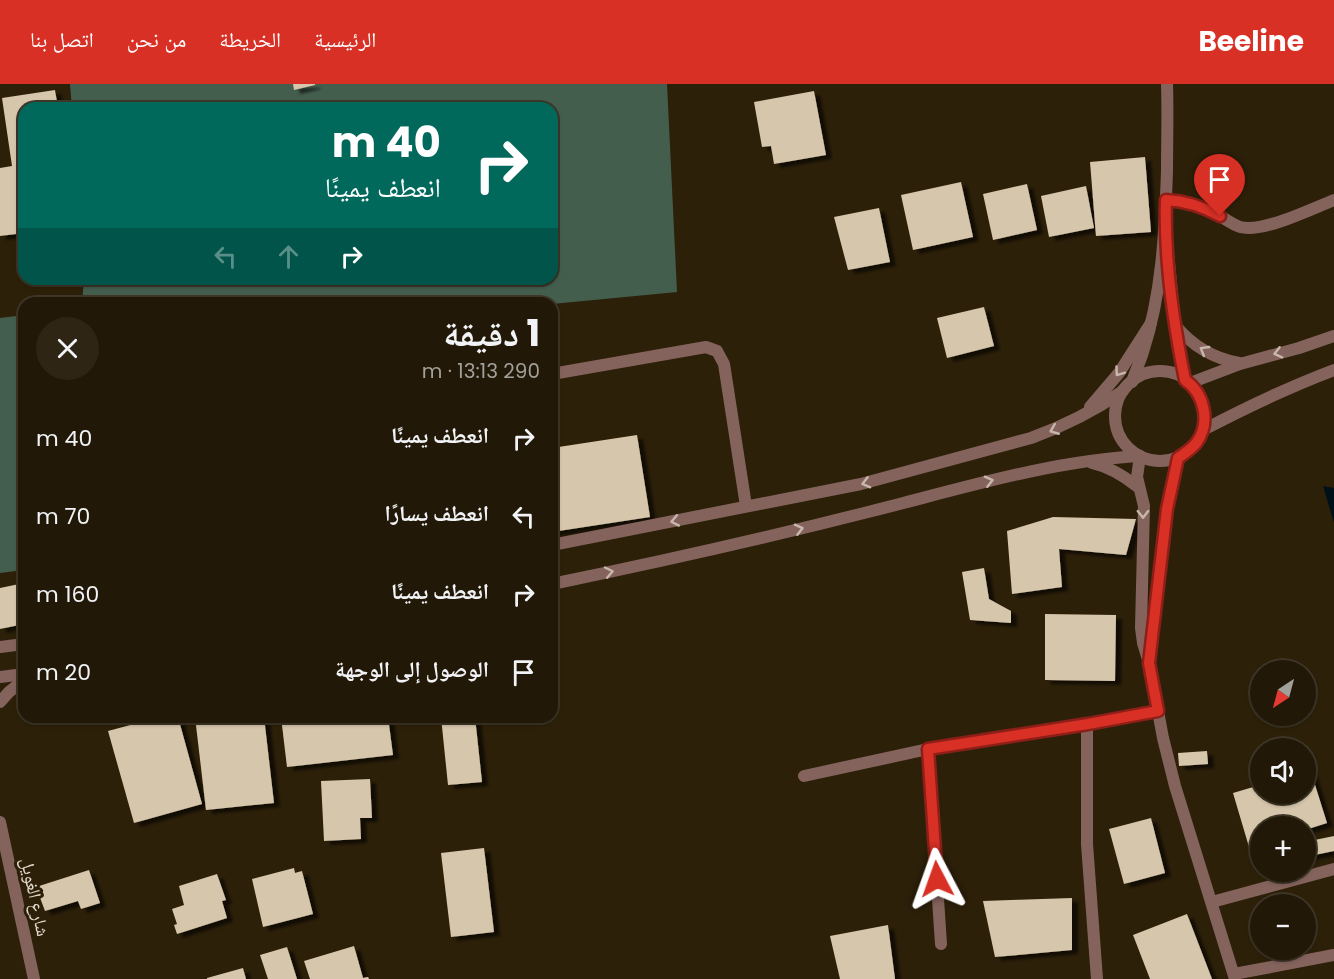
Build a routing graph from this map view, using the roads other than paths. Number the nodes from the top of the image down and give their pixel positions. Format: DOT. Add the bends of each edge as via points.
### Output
graph roads {
  1 [pos="1167,84"];
  2 [pos="1166,200"];
  3 [pos="1334,200"];
  4 [pos="1165,224"];
  5 [pos="1151,323"];
  6 [pos="1174,325"];
  7 [pos="1334,336"];
  8 [pos="1240,364"];
  9 [pos="1334,370"];
  10 [pos="558,373"];
  11 [pos="1188,382"];
  12 [pos="1127,386"];
  13 [pos="1080,418"];
  14 [pos="1203,430"];
  15 [pos="1140,456"];
  16 [pos="1178,458"];
  17 [pos="1085,461"];
  18 [pos="1138,487"];
  19 [pos="746,506"];
  20 [pos="558,544"];
  21 [pos="558,583"];
  22 [pos="18,645"];
  23 [pos="0,647"];
  24 [pos="1149,663"];
  25 [pos="18,675"];
  26 [pos="0,677"];
  27 [pos="18,685"];
  28 [pos="0,702"];
  29 [pos="1158,711"];
  30 [pos="1088,724"];
  31 [pos="928,749"];
  32 [pos="804,776"];
  33 [pos="0,822"];
  34 [pos="1334,869"];
  35 [pos="1212,902"];
  36 [pos="941,944"];
  37 [pos="1334,956"];
  38 [pos="1234,976"];
  39 [pos="34,979"];
  40 [pos="1097,979"];
  1 -- 2 [label="street"];
  2 -- 3 [label="street" via="1205,208 1249,228 1267,226"];
  2 -- 4 [label="street"];
  4 -- 5 [label="street"];
  4 -- 6 [label="street"];
  5 -- 12 [label="street"];
  5 -- 13 [label="street, one-way" via="1119,373"];
  8 -- 6 [label="street, one-way" via="1204,352"];
  6 -- 11 [label="street"];
  7 -- 8 [label="street, one-way"];
  8 -- 11 [label="street"];
  9 -- 14 [label="street"];
  10 -- 19 [label="street" via="706,347 717,351 724,364"];
  11 -- 12 [label="street" via="1175,374 1152,372"];
  11 -- 14 [label="street" via="1203,405"];
  12 -- 13 [label="street"];
  12 -- 15 [label="street" via="1117,402 1117,427 1121,439"];
  13 -- 19 [label="street, one-way" via="1031,438 861,484"];
  14 -- 16 [label="street" via="1189,451"];
  15 -- 16 [label="street" via="1165,461"];
  15 -- 17 [label="street"];
  15 -- 18 [label="street"];
  16 -- 24 [label="street" via="1167,509"];
  17 -- 18 [label="street" via="1113,470"];
  21 -- 17 [label="street, one-way"];
  18 -- 24 [label="street, one-way" via="1144,506 1142,636"];
  19 -- 20 [label="street, one-way"];
  22 -- 23 [label="street"];
  24 -- 29 [label="street"];
  25 -- 26 [label="street"];
  27 -- 28 [label="street"];
  29 -- 30 [label="street"];
  29 -- 35 [label="street" via="1175,786"];
  30 -- 31 [label="street"];
  30 -- 40 [label="street" via="1087,844"];
  31 -- 32 [label="street"];
  31 -- 36 [label="street"];
  33 -- 39 [label="street, شارع الغويل"];
  34 -- 35 [label="street"];
  35 -- 38 [label="street"];
  37 -- 38 [label="street"];
}
